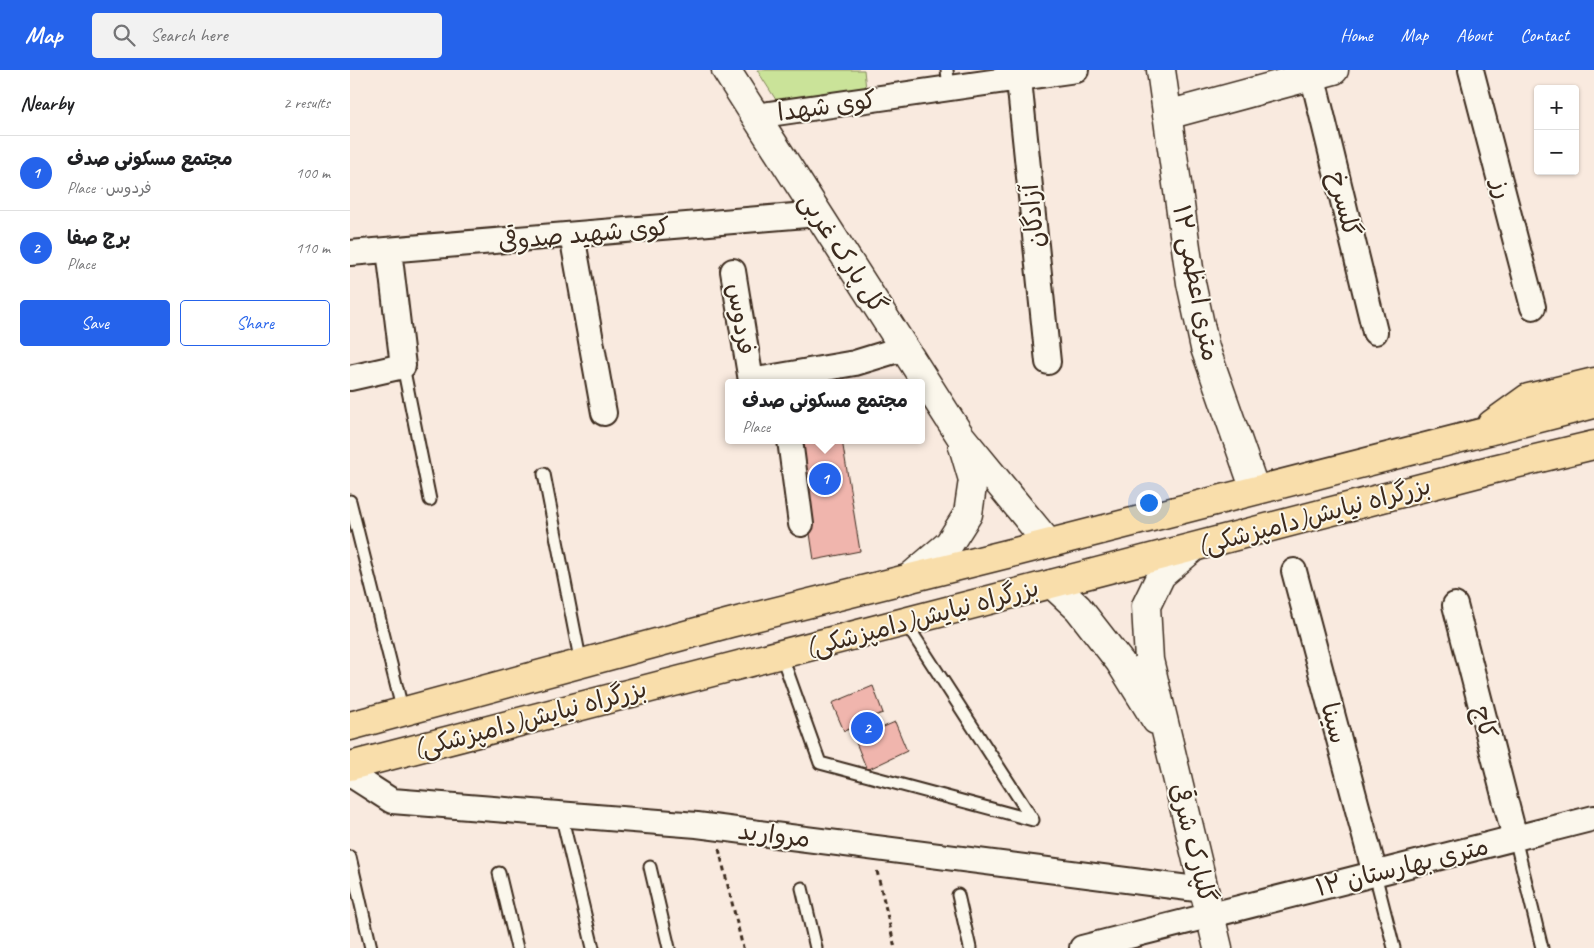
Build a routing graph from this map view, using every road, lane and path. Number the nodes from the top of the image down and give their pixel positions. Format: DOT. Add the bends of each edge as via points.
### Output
graph roads {
  1 [pos="726,70"];
  2 [pos="1076,70"];
  3 [pos="1161,70"];
  4 [pos="1471,70"];
  5 [pos="1319,72"];
  6 [pos="1019,74"];
  7 [pos="948,79"];
  8 [pos="1167,115"];
  9 [pos="755,116"];
  10 [pos="818,214"];
  11 [pos="572,235"];
  12 [pos="389,250"];
  13 [pos="350,253"];
  14 [pos="733,271"];
  15 [pos="1533,308"];
  16 [pos="1375,332"];
  17 [pos="904,348"];
  18 [pos="1048,362"];
  19 [pos="403,366"];
  20 [pos="350,378"];
  21 [pos="751,379"];
  22 [pos="787,379"];
  23 [pos="924,379"];
  24 [pos="925,381"];
  25 [pos="1594,382"];
  26 [pos="1594,404"];
  27 [pos="604,413"];
  28 [pos="1481,432"];
  29 [pos="961,437"];
  30 [pos="791,444"];
  31 [pos="1594,445"];
  32 [pos="1594,460"];
  33 [pos="1494,469"];
  34 [pos="544,474"];
  35 [pos="1255,490"];
  36 [pos="430,500"];
  37 [pos="350,502"];
  38 [pos="801,524"];
  39 [pos="1048,543"];
  40 [pos="1192,548"];
  41 [pos="1294,572"];
  42 [pos="908,579"];
  43 [pos="1052,584"];
  44 [pos="1455,606"];
  45 [pos="905,622"];
  46 [pos="781,654"];
  47 [pos="581,664"];
  48 [pos="403,712"];
  49 [pos="350,726"];
  50 [pos="1168,738"];
  51 [pos="350,766"];
  52 [pos="350,774"];
  53 [pos="561,814"];
  54 [pos="1594,818"];
  55 [pos="714,827"];
  56 [pos="1514,838"];
  57 [pos="871,848"];
  58 [pos="350,857"];
  59 [pos="650,867"];
  60 [pos="499,873"];
  61 [pos="1375,874"];
  62 [pos="802,888"];
  63 [pos="958,895"];
  64 [pos="1207,903"];
  65 [pos="1134,942"];
  66 [pos="371,948"];
  67 [pos="517,948"];
  68 [pos="593,948"];
  69 [pos="669,948"];
  70 [pos="743,948"];
  71 [pos="816,948"];
  72 [pos="895,948"];
  73 [pos="970,948"];
  74 [pos="1082,948"];
  75 [pos="1218,948"];
  76 [pos="1394,948"];
  77 [pos="1542,948"];
  1 -- 9 [label="main road, گل پارک غربی"];
  2 -- 6 [label="street, کوی شهدا"];
  3 -- 8 [label="main road, ۱۲ متری اعظمی"];
  4 -- 15 [label="street, رز"];
  5 -- 8 [label="main road"];
  5 -- 16 [label="street, گلسرخ"];
  6 -- 7 [label="street, کوی شهدا"];
  6 -- 18 [label="street, آزادگان"];
  7 -- 9 [label="street, کوی شهدا"];
  8 -- 35 [label="main road, ۱۲ متری اعظمی" via="1204,348"];
  9 -- 10 [label="main road, گل پارک غربی"];
  10 -- 11 [label="street, کوی شهید صدوقی"];
  10 -- 17 [label="main road, گل پارک غربی"];
  11 -- 12 [label="street, کوی شهید صدوقی"];
  11 -- 27 [label="street"];
  12 -- 13 [label="street, کوی شهید صدوقی"];
  12 -- 19 [label="street"];
  14 -- 21 [label="street, فردوس"];
  17 -- 22 [label="street, فردوس"];
  17 -- 23 [label="main road, گل پارک غربی"];
  19 -- 20 [label="street"];
  19 -- 36 [label="lane"];
  24 -- 29 [label="main road, گل پارک غربی"];
  25 -- 28 [label="highway" via="1528,398"];
  26 -- 28 [label="highway, بزرگراه نیایش(دامپزشکی)"];
  28 -- 35 [label="highway, بزرگراه نیایش(دامپزشکی)"];
  29 -- 39 [label="main road"];
  29 -- 42 [label="main road" via="973,480 968,514 949,544"];
  30 -- 38 [label="street"];
  31 -- 33 [label="highway"];
  32 -- 33 [label="highway" via="1550,470"];
  33 -- 40 [label="highway, بزرگراه نیایش(دامپزشکی)"];
  34 -- 47 [label="lane"];
  35 -- 39 [label="highway, بزرگراه نیایش(دامپزشکی)"];
  37 -- 48 [label="lane"];
  39 -- 42 [label="highway, بزرگراه نیایش(دامپزشکی)"];
  40 -- 43 [label="highway, بزرگراه نیایش(دامپزشکی)"];
  40 -- 50 [label="main road, گلپارک شرقی" via="1161,575 1146,606 1149,660"];
  41 -- 61 [label="street, سینا"];
  42 -- 47 [label="highway, بزرگراه نیایش(دامپزشکی)"];
  43 -- 45 [label="highway, بزرگراه نیایش(دامپزشکی)"];
  43 -- 50 [label="main road, گلپارک شرقی" via="1078,608 1120,662"];
  44 -- 56 [label="street, کاج"];
  45 -- 46 [label="highway, بزرگراه نیایش(دامپزشکی)"];
  45 -- 46 [label="lane" via="1033,820 820,764"];
  46 -- 51 [label="highway, بزرگراه نیایش(دامپزشکی)"];
  47 -- 48 [label="highway, بزرگراه نیایش(دامپزشکی)"];
  48 -- 49 [label="highway, بزرگراه نیایش(دامپزشکی)"];
  50 -- 64 [label="main road, گلپارک شرقی"];
  52 -- 53 [label="street, مروارید" via="392,801"];
  53 -- 55 [label="street, مروارید"];
  53 -- 68 [label="lane"];
  54 -- 56 [label="street, ۱۲ متری بهارستان"];
  55 -- 57 [label="street, مروارید"];
  55 -- 70 [label="path"];
  56 -- 61 [label="street, ۱۲ متری بهارستان"];
  56 -- 77 [label="lane"];
  57 -- 64 [label="street, مروارید"];
  57 -- 72 [label="path"];
  58 -- 66 [label="lane"];
  59 -- 69 [label="lane"];
  60 -- 67 [label="lane"];
  61 -- 64 [label="street, ۱۲ متری بهارستان"];
  61 -- 76 [label="lane"];
  62 -- 71 [label="lane"];
  63 -- 73 [label="lane"];
  64 -- 65 [label="street, ۱۲ متری بهارستان"];
  64 -- 75 [label="main road, گلپارک شرقی"];
  65 -- 74 [label="street, ۱۲ متری بهارستان"];
}
